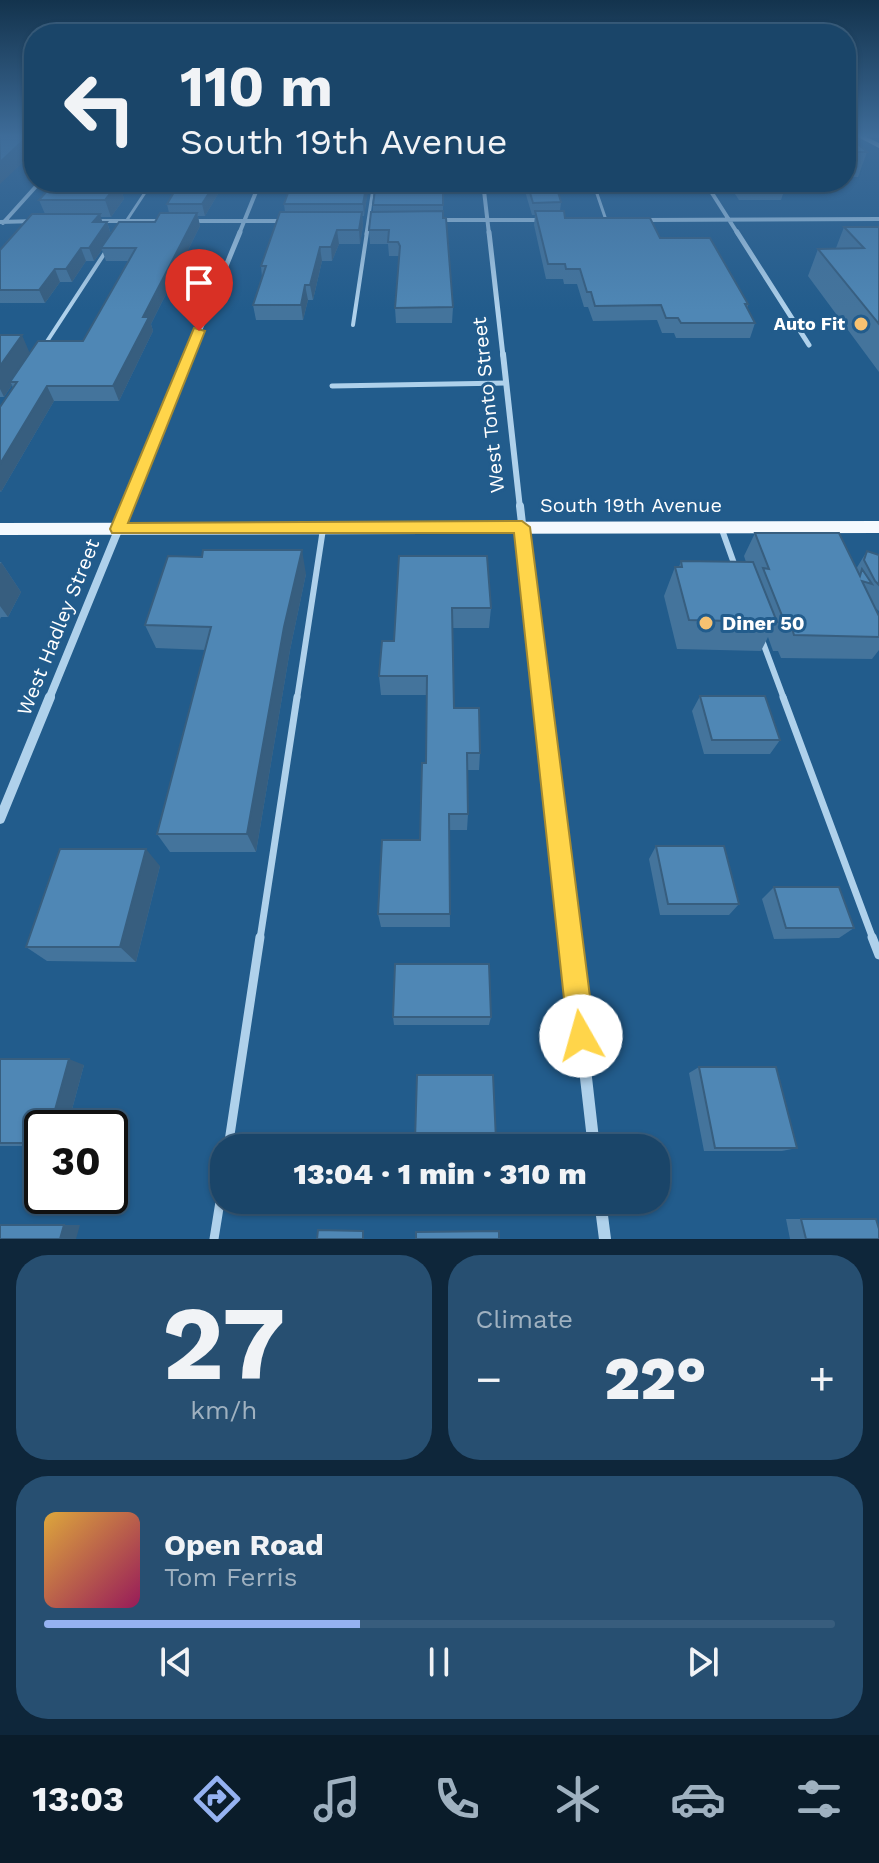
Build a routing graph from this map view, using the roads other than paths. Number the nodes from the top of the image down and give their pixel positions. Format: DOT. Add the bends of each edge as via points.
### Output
graph roads {
  1 [pos="29,194"];
  2 [pos="144,194"];
  3 [pos="255,194"];
  4 [pos="372,194"];
  5 [pos="484,194"];
  6 [pos="597,194"];
  7 [pos="712,194"];
  8 [pos="879,219"];
  9 [pos="353,220"];
  10 [pos="368,220"];
  11 [pos="383,220"];
  12 [pos="427,220"];
  13 [pos="486,220"];
  14 [pos="546,220"];
  15 [pos="591,220"];
  16 [pos="606,220"];
  17 [pos="637,220"];
  18 [pos="729,220"];
  19 [pos="50,221"];
  20 [pos="80,221"];
  21 [pos="125,221"];
  22 [pos="172,221"];
  23 [pos="187,221"];
  24 [pos="243,221"];
  25 [pos="292,221"];
  26 [pos="1,223"];
  27 [pos="121,228"];
  28 [pos="112,241"];
  29 [pos="353,325"];
  30 [pos="809,345"];
  31 [pos="43,347"];
  32 [pos="506,383"];
  33 [pos="332,386"];
  34 [pos="522,527"];
  35 [pos="720,527"];
  36 [pos="879,527"];
  37 [pos="0,529"];
  38 [pos="118,529"];
  39 [pos="323,529"];
  40 [pos="741,582"];
  41 [pos="757,627"];
  42 [pos="0,819"];
  43 [pos="879,955"];
  44 [pos="230,1134"];
  45 [pos="592,1134"];
  46 [pos="218,1214"];
  47 [pos="602,1214"];
  48 [pos="214,1239"];
  49 [pos="605,1239"];
  1 -- 26 [label="street"];
  2 -- 21 [label="lane"];
  3 -- 24 [label="street, West Hadley Street"];
  4 -- 10 [label="lane"];
  5 -- 13 [label="street, West Tonto Street"];
  6 -- 16 [label="lane"];
  7 -- 18 [label="street"];
  8 -- 18 [label="street"];
  9 -- 10 [label="street"];
  10 -- 11 [label="street"];
  10 -- 29 [label="lane"];
  12 -- 13 [label="street"];
  13 -- 14 [label="street"];
  13 -- 32 [label="street, West Tonto Street"];
  15 -- 16 [label="street"];
  17 -- 18 [label="street"];
  18 -- 30 [label="street"];
  19 -- 26 [label="street"];
  20 -- 21 [label="street"];
  21 -- 22 [label="street"];
  21 -- 27 [label="lane"];
  23 -- 24 [label="street"];
  24 -- 25 [label="street"];
  24 -- 38 [label="street, West Hadley Street"];
  28 -- 31 [label="lane"];
  32 -- 33 [label="lane"];
  32 -- 34 [label="street, West Tonto Street"];
  34 -- 35 [label="main road, South 19th Avenue"];
  34 -- 39 [label="main road, South 19th Avenue"];
  34 -- 45 [label="street, West Tonto Street"];
  35 -- 36 [label="main road, South 19th Avenue" via="831,533"];
  35 -- 40 [label="lane"];
  37 -- 38 [label="main road, South 19th Avenue"];
  38 -- 39 [label="main road, South 19th Avenue"];
  38 -- 42 [label="street, West Hadley Street"];
  39 -- 44 [label="lane"];
  41 -- 43 [label="lane"];
  46 -- 48 [label="lane"];
  47 -- 49 [label="street"];
}
